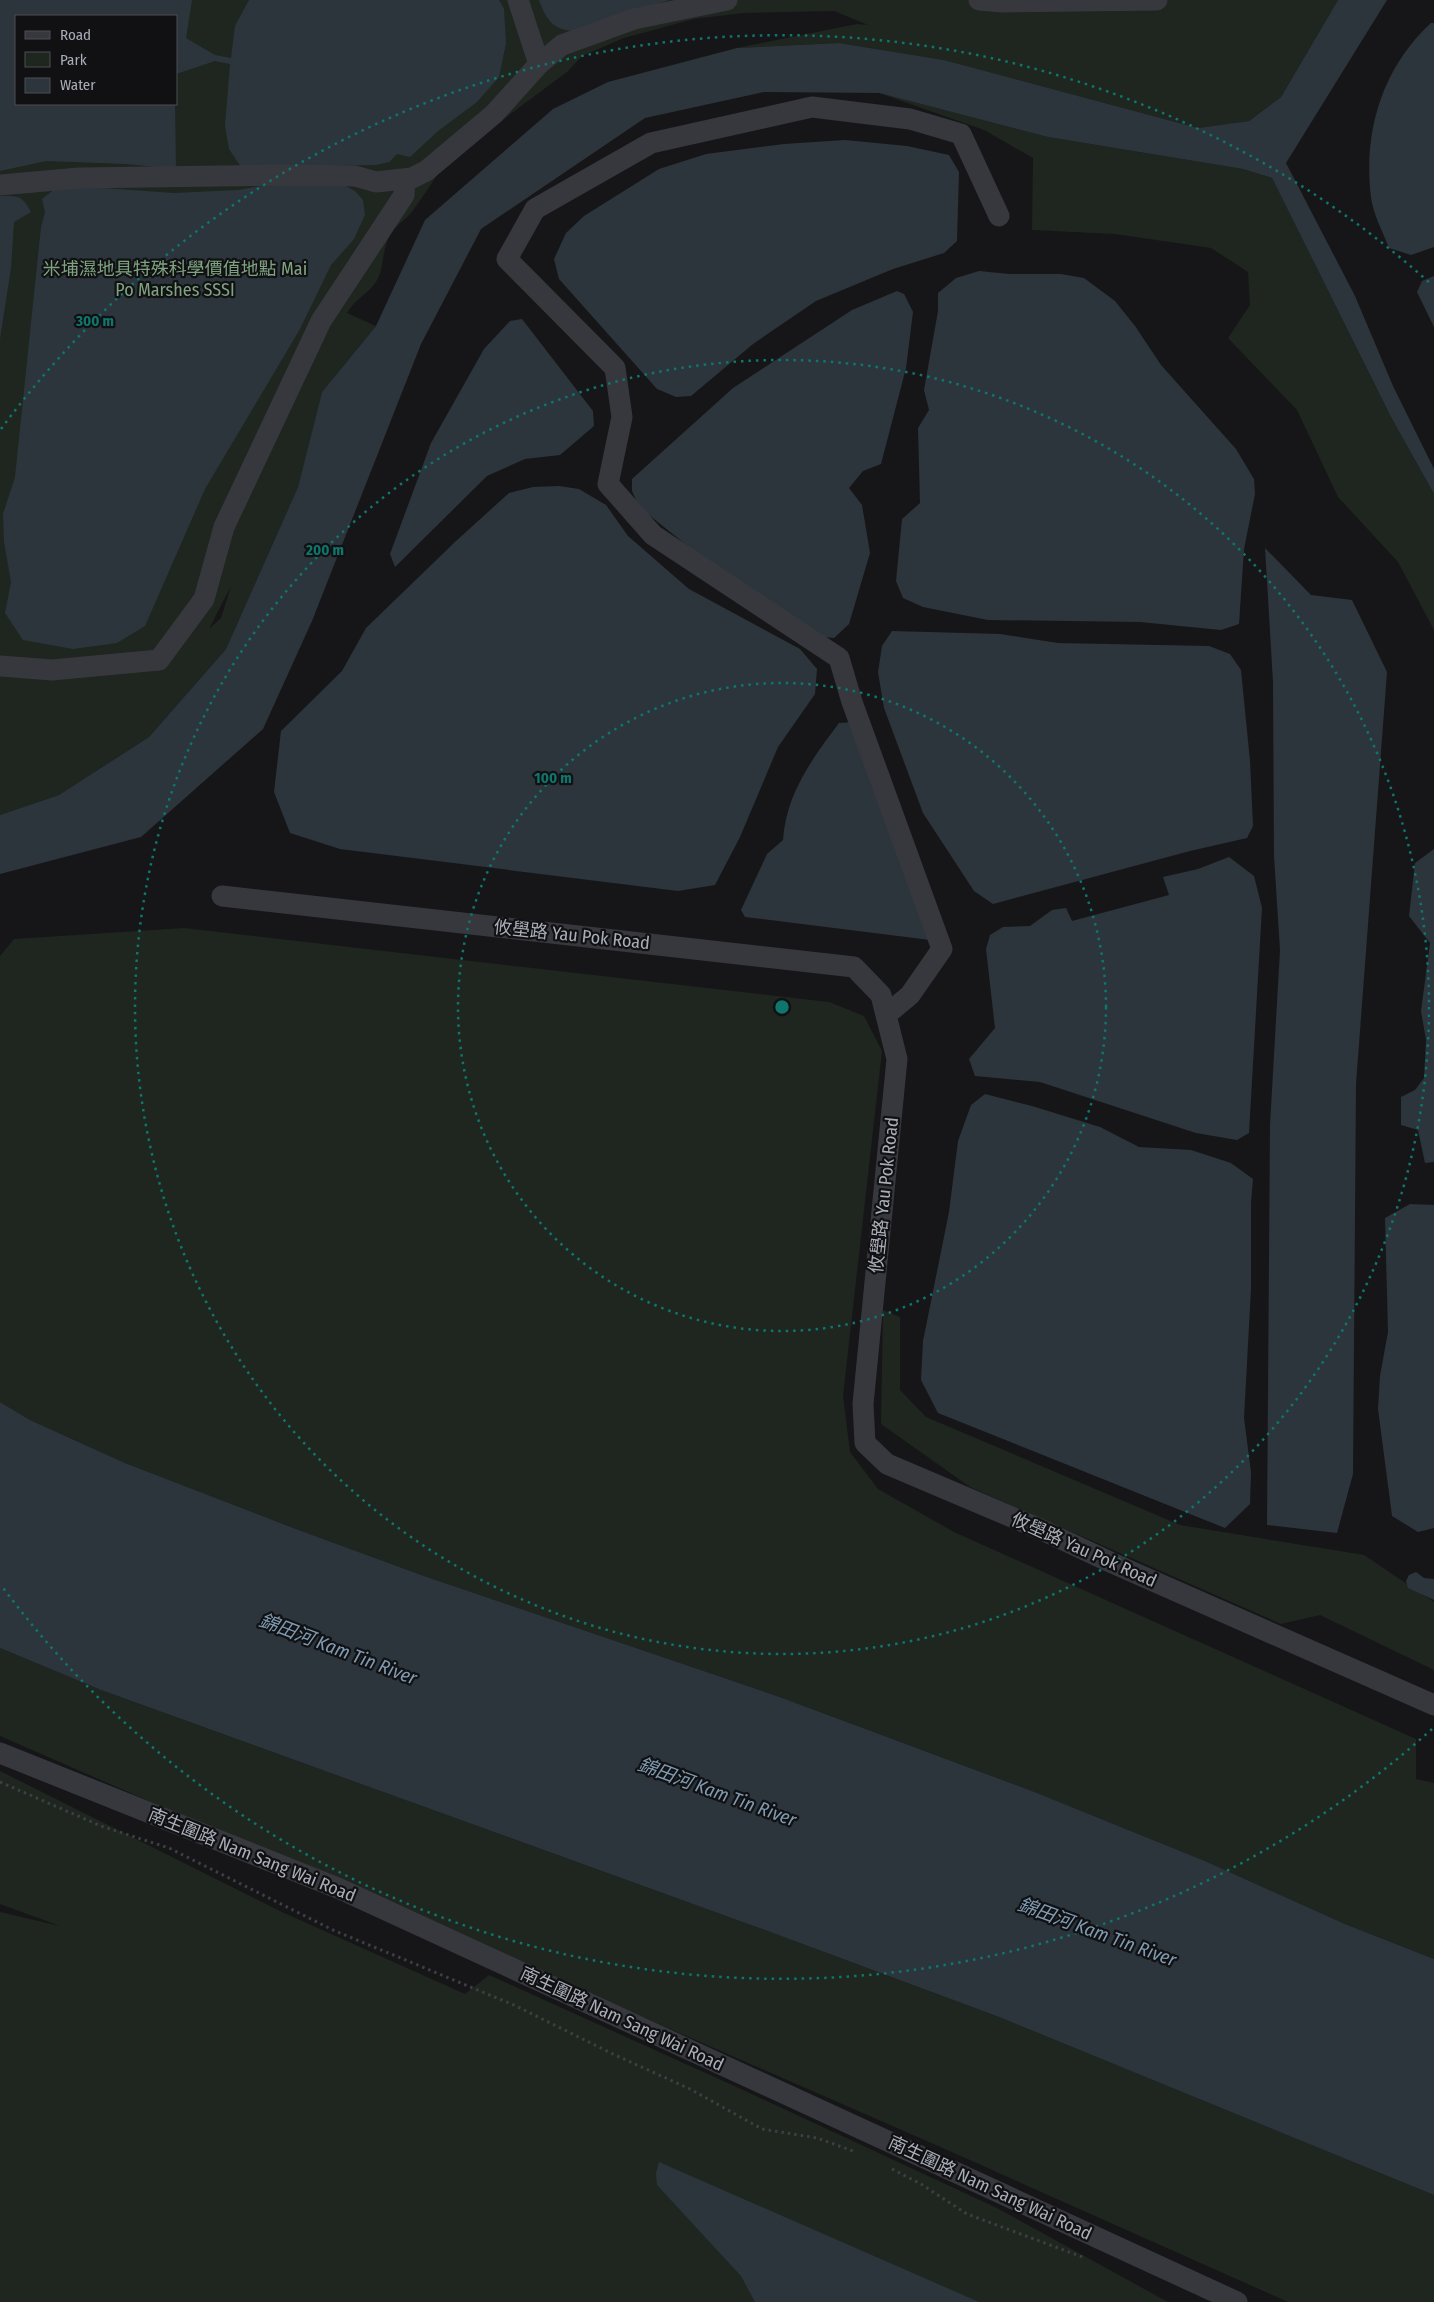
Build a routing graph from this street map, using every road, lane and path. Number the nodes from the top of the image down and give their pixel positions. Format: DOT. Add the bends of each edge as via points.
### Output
graph roads {
  1 [pos="518,0"];
  2 [pos="727,0"];
  3 [pos="980,0"];
  4 [pos="1157,0"];
  5 [pos="539,64"];
  6 [pos="405,179"];
  7 [pos="0,185"];
  8 [pos="999,216"];
  9 [pos="0,666"];
  10 [pos="222,896"];
  11 [pos="886,1015"];
  12 [pos="1434,1705"];
  13 [pos="0,1753"];
  14 [pos="0,1782"];
  15 [pos="859,2153"];
  16 [pos="890,2168"];
  17 [pos="1090,2260"];
  18 [pos="1236,2302"];
  1 -- 5 [label="street"];
  2 -- 5 [label="street" via="634,19 562,45"];
  3 -- 4 [label="street"];
  5 -- 6 [label="street" via="494,114 426,170"];
  6 -- 7 [label="street" via="376,182 355,176 288,175 79,178"];
  6 -- 9 [label="street" via="404,195 321,321 224,528 204,599 160,660 52,670"];
  8 -- 11 [label="street" via="961,134 910,119 812,108 651,143 534,208 507,259 615,368 622,418 608,484 653,535 839,658 942,949 910,995"];
  10 -- 11 [label="street, 攸壆路 Yau Pok Road" via="854,967 881,995"];
  11 -- 12 [label="street, 攸壆路 Yau Pok Road" via="897,1059 863,1404 865,1443 886,1464"];
  13 -- 18 [label="street, 南生圍路 Nam Sang Wai Road" via="340,1889"];
  14 -- 15 [label="path" via="101,1826 169,1848 333,1930 514,2005 690,2088 762,2129 817,2138"];
  16 -- 17 [label="path" via="968,2214"];
}
